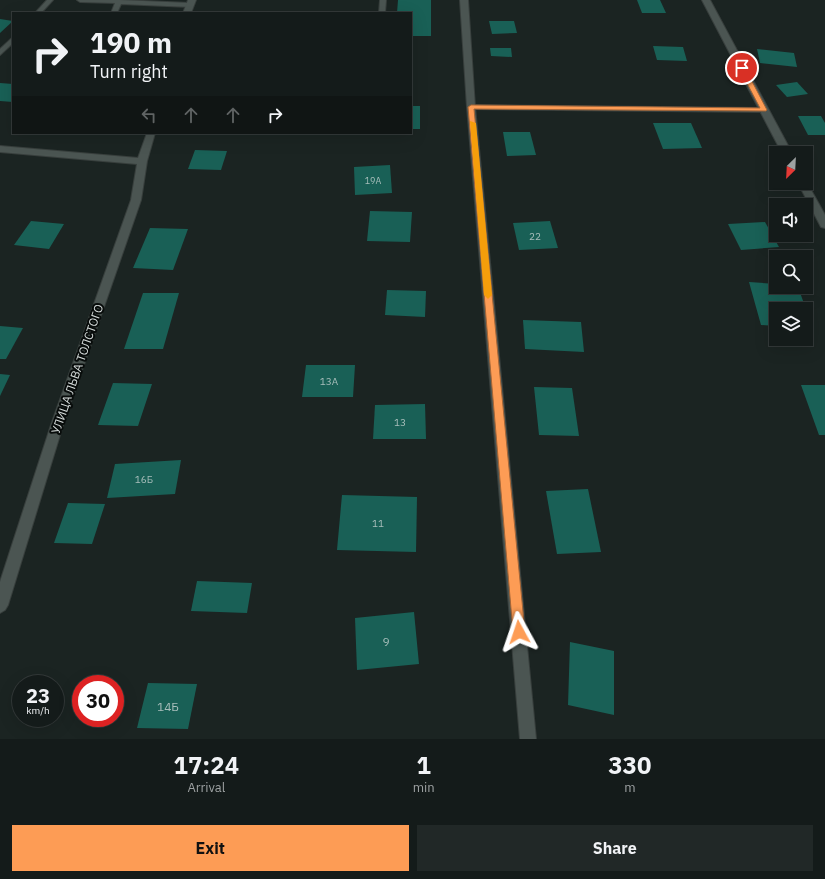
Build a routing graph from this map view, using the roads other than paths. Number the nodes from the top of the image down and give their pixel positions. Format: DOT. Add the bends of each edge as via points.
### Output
graph roads {
  1 [pos="50,0"];
  2 [pos="80,0"];
  3 [pos="383,0"];
  4 [pos="464,0"];
  5 [pos="706,0"];
  6 [pos="119,2"];
  7 [pos="191,2"];
  8 [pos="39,12"];
  9 [pos="114,12"];
  10 [pos="187,12"];
  11 [pos="382,12"];
  12 [pos="12,40"];
  13 [pos="0,53"];
  14 [pos="471,107"];
  15 [pos="764,110"];
  16 [pos="151,134"];
  17 [pos="783,146"];
  18 [pos="0,149"];
  19 [pos="142,161"];
  20 [pos="807,190"];
  21 [pos="825,224"];
  22 [pos="0,605"];
  23 [pos="528,739"];
  1 -- 8 [label="lane"];
  2 -- 6 [label="lane"];
  3 -- 11 [label="lane"];
  4 -- 14 [label="street"];
  5 -- 15 [label="street"];
  6 -- 7 [label="lane"];
  6 -- 9 [label="lane"];
  7 -- 10 [label="street"];
  12 -- 13 [label="lane"];
  14 -- 15 [label="lane"];
  14 -- 23 [label="street"];
  15 -- 17 [label="street"];
  16 -- 19 [label="street, УЛИЦА ЛЬВА ТОЛСТОГО"];
  18 -- 19 [label="street"];
  19 -- 22 [label="street, УЛИЦА ЛЬВА ТОЛСТОГО" via="136,200 57,425"];
  20 -- 21 [label="street"];
}
